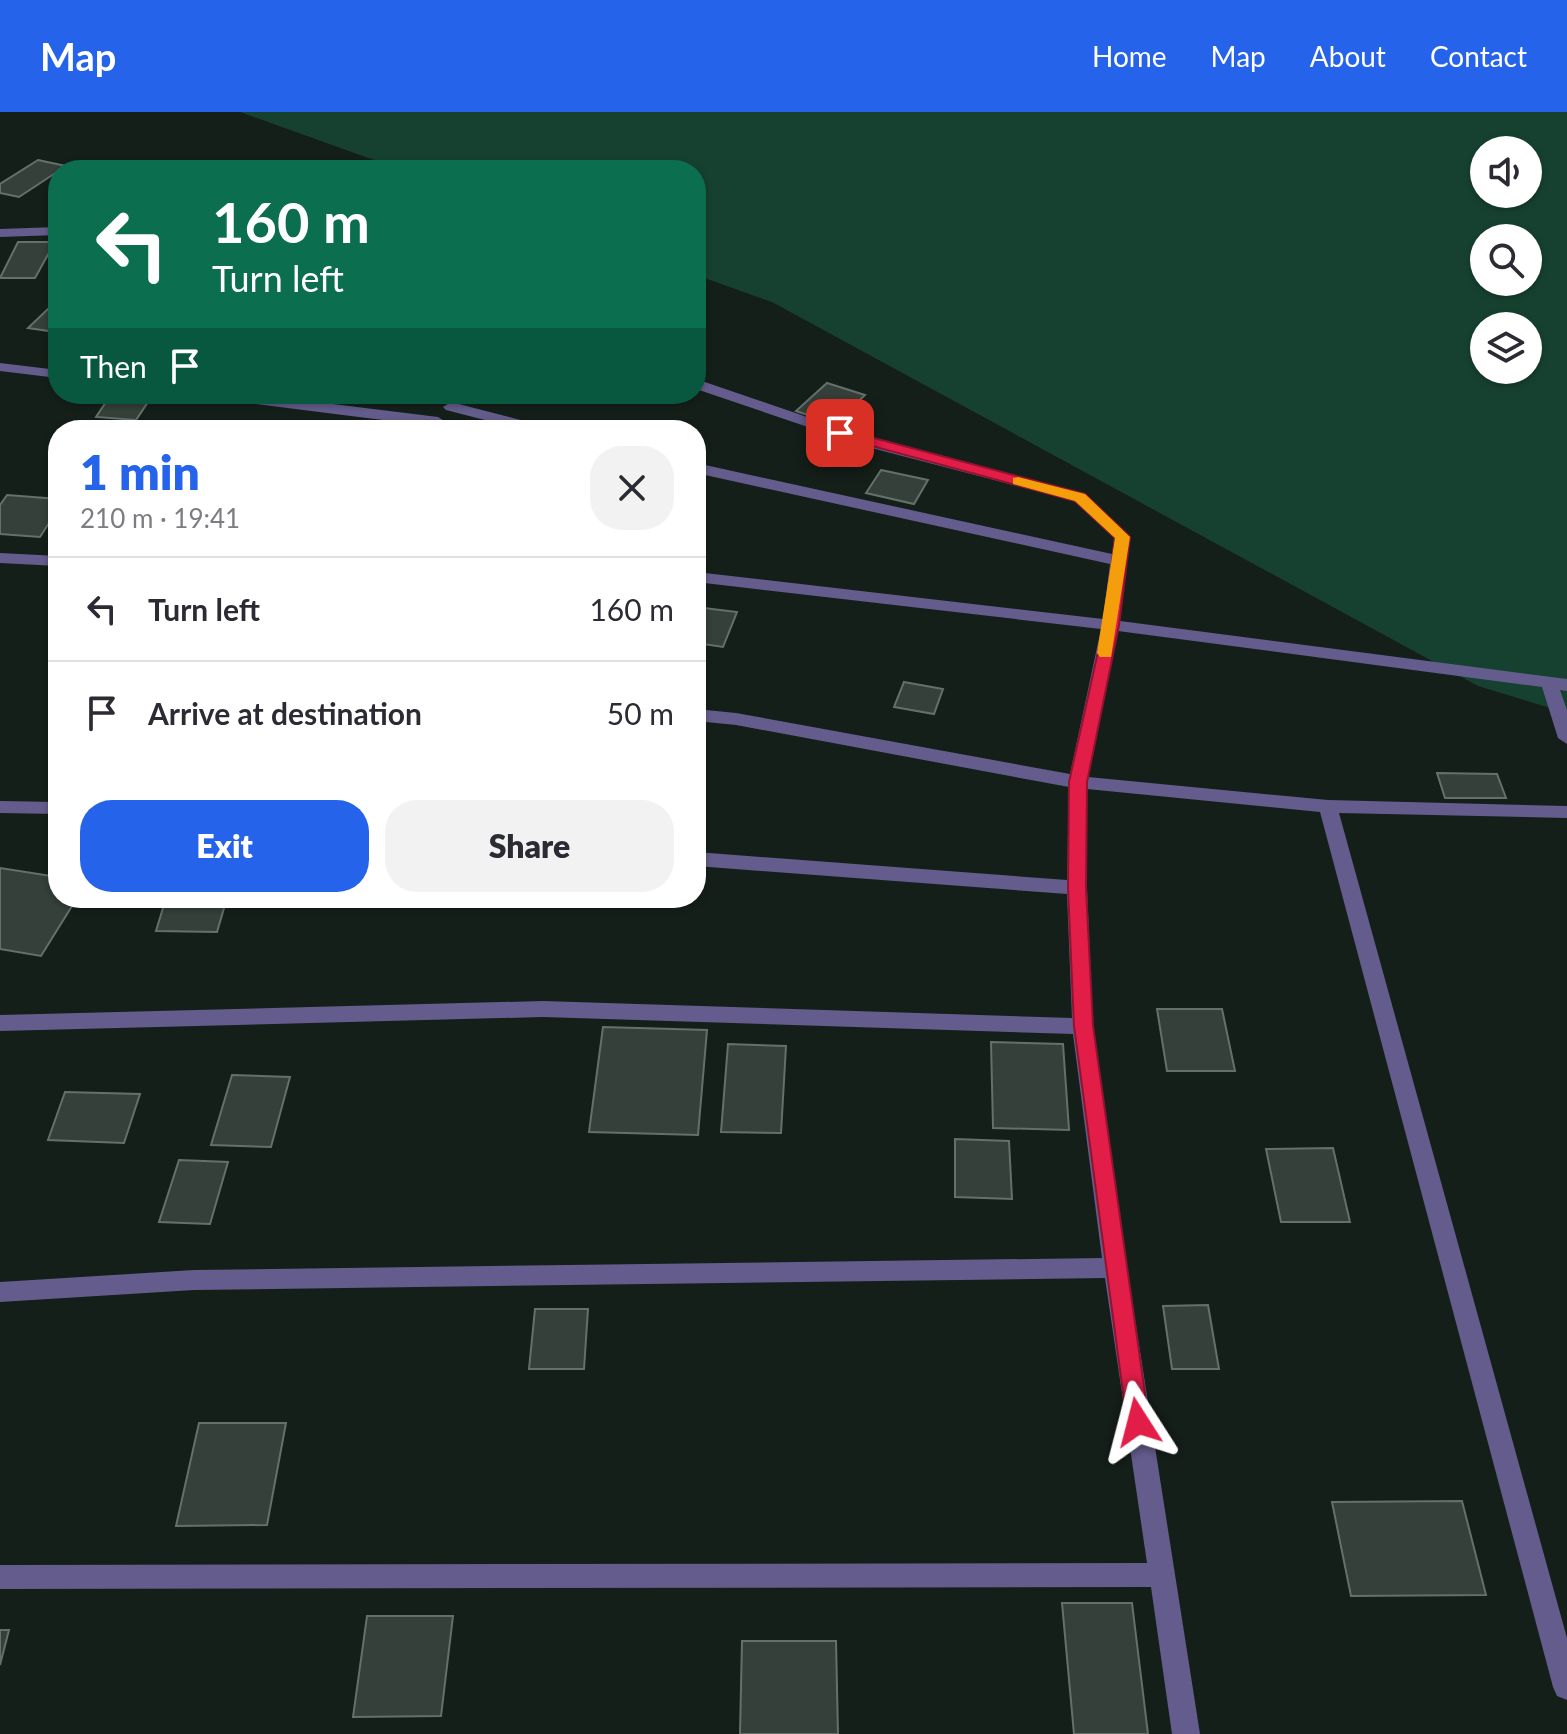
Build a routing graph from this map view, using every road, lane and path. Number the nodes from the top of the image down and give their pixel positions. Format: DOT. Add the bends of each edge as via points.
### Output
graph roads {
  1 [pos="48,231"];
  2 [pos="0,233"];
  3 [pos="0,367"];
  4 [pos="48,373"];
  5 [pos="706,387"];
  6 [pos="284,404"];
  7 [pos="454,404"];
  8 [pos="451,407"];
  9 [pos="394,420"];
  10 [pos="440,420"];
  11 [pos="503,420"];
  12 [pos="706,470"];
  13 [pos="0,558"];
  14 [pos="48,560"];
  15 [pos="1119,561"];
  16 [pos="706,578"];
  17 [pos="1111,625"];
  18 [pos="1558,684"];
  19 [pos="706,716"];
  20 [pos="1567,738"];
  21 [pos="1078,782"];
  22 [pos="1328,806"];
  23 [pos="0,807"];
  24 [pos="48,808"];
  25 [pos="1567,812"];
  26 [pos="706,860"];
  27 [pos="1077,888"];
  28 [pos="0,1023"];
  29 [pos="1083,1026"];
  30 [pos="1115,1268"];
  31 [pos="0,1292"];
  32 [pos="1161,1575"];
  33 [pos="0,1577"];
  34 [pos="1567,1687"];
  35 [pos="1186,1734"];
  1 -- 2 [label="street"];
  3 -- 4 [label="street"];
  5 -- 15 [label="street" via="869,443 1080,498 1122,537"];
  6 -- 9 [label="street"];
  7 -- 8 [label="street"];
  8 -- 10 [label="street"];
  8 -- 11 [label="street"];
  12 -- 15 [label="street"];
  13 -- 14 [label="street"];
  15 -- 17 [label="street"];
  16 -- 17 [label="street"];
  17 -- 18 [label="street"];
  17 -- 21 [label="street"];
  18 -- 20 [label="street"];
  19 -- 21 [label="street"];
  21 -- 22 [label="street"];
  21 -- 27 [label="street"];
  22 -- 25 [label="street"];
  22 -- 34 [label="street"];
  23 -- 24 [label="street"];
  26 -- 27 [label="street"];
  27 -- 29 [label="street"];
  28 -- 29 [label="street" via="543,1009"];
  29 -- 30 [label="street"];
  30 -- 31 [label="street" via="194,1280"];
  30 -- 32 [label="street"];
  32 -- 33 [label="street"];
  32 -- 35 [label="street"];
}
